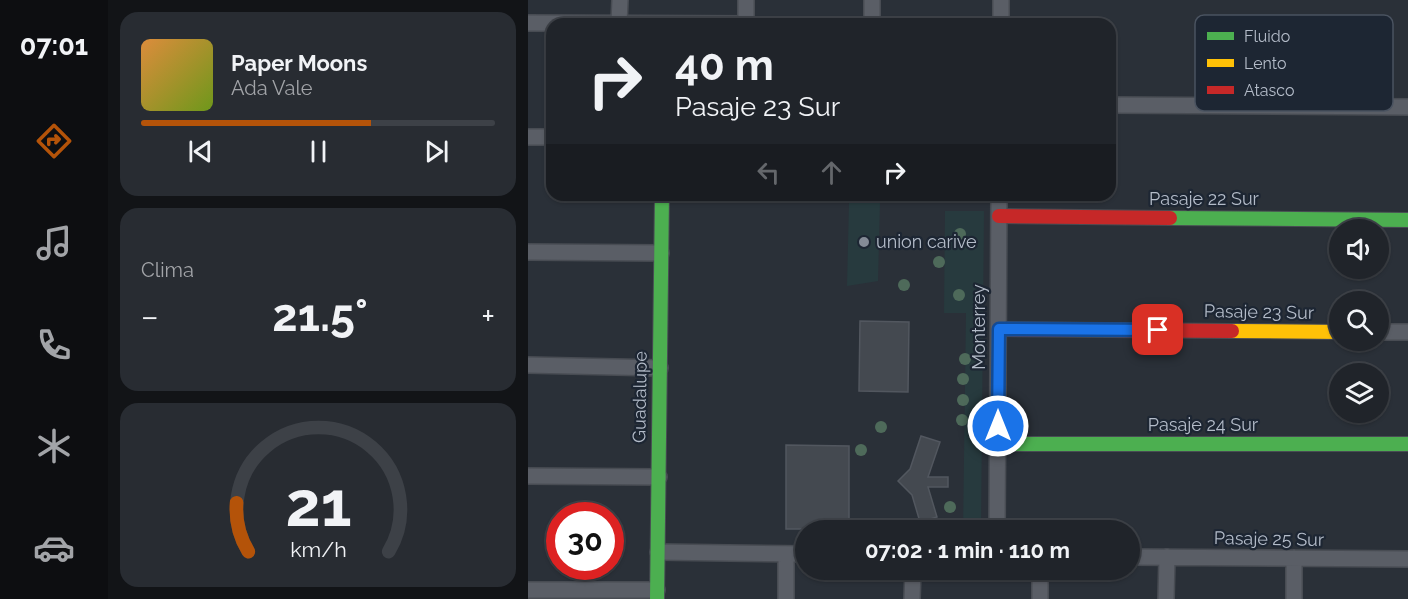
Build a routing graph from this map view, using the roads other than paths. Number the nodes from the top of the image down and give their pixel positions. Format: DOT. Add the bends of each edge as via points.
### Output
graph roads {
  1 [pos="620,0"];
  2 [pos="746,0"];
  3 [pos="872,0"];
  4 [pos="1001,0"];
  5 [pos="620,18"];
  6 [pos="748,18"];
  7 [pos="872,18"];
  8 [pos="1001,18"];
  9 [pos="528,23"];
  10 [pos="546,23"];
  11 [pos="1116,105"];
  12 [pos="1195,106"];
  13 [pos="1393,107"];
  14 [pos="1408,107"];
  15 [pos="528,137"];
  16 [pos="546,137"];
  17 [pos="662,201"];
  18 [pos="999,201"];
  19 [pos="999,216"];
  20 [pos="1408,220"];
  21 [pos="528,252"];
  22 [pos="661,253"];
  23 [pos="999,329"];
  24 [pos="1329,332"];
  25 [pos="1389,332"];
  26 [pos="1408,332"];
  27 [pos="528,365"];
  28 [pos="660,368"];
  29 [pos="998,444"];
  30 [pos="1408,444"];
  31 [pos="528,476"];
  32 [pos="659,477"];
  33 [pos="997,520"];
  34 [pos="658,552"];
  35 [pos="786,554"];
  36 [pos="795,554"];
  37 [pos="1140,557"];
  38 [pos="1167,557"];
  39 [pos="1294,558"];
  40 [pos="1408,559"];
  41 [pos="912,580"];
  42 [pos="1040,580"];
  43 [pos="528,590"];
  44 [pos="657,595"];
  45 [pos="786,599"];
  46 [pos="912,599"];
  47 [pos="1040,599"];
  48 [pos="1166,599"];
  49 [pos="1294,599"];
  1 -- 5 [label="street"];
  2 -- 6 [label="street"];
  3 -- 7 [label="street"];
  4 -- 8 [label="street"];
  9 -- 10 [label="street"];
  11 -- 12 [label="street"];
  13 -- 14 [label="street"];
  15 -- 16 [label="street"];
  17 -- 22 [label="street, Guadalupe"];
  18 -- 19 [label="street, Monterrey"];
  19 -- 20 [label="street, Pasaje 22 Sur"];
  19 -- 23 [label="street, Monterrey"];
  21 -- 22 [label="street"];
  22 -- 28 [label="street, Guadalupe"];
  23 -- 24 [label="street, Pasaje 23 Sur"];
  23 -- 29 [label="street, Monterrey"];
  25 -- 26 [label="street"];
  27 -- 28 [label="street"];
  28 -- 32 [label="street, Guadalupe"];
  29 -- 30 [label="street, Pasaje 24 Sur"];
  29 -- 33 [label="street, Monterrey"];
  31 -- 32 [label="street"];
  32 -- 34 [label="street, Guadalupe"];
  34 -- 35 [label="street"];
  34 -- 44 [label="street, Guadalupe"];
  35 -- 36 [label="street"];
  35 -- 45 [label="street"];
  37 -- 38 [label="street, Pasaje 25 Sur"];
  38 -- 39 [label="street, Pasaje 25 Sur"];
  38 -- 48 [label="street"];
  39 -- 40 [label="street, Pasaje 25 Sur"];
  39 -- 49 [label="street"];
  41 -- 46 [label="street"];
  42 -- 47 [label="street"];
  43 -- 44 [label="street"];
}
